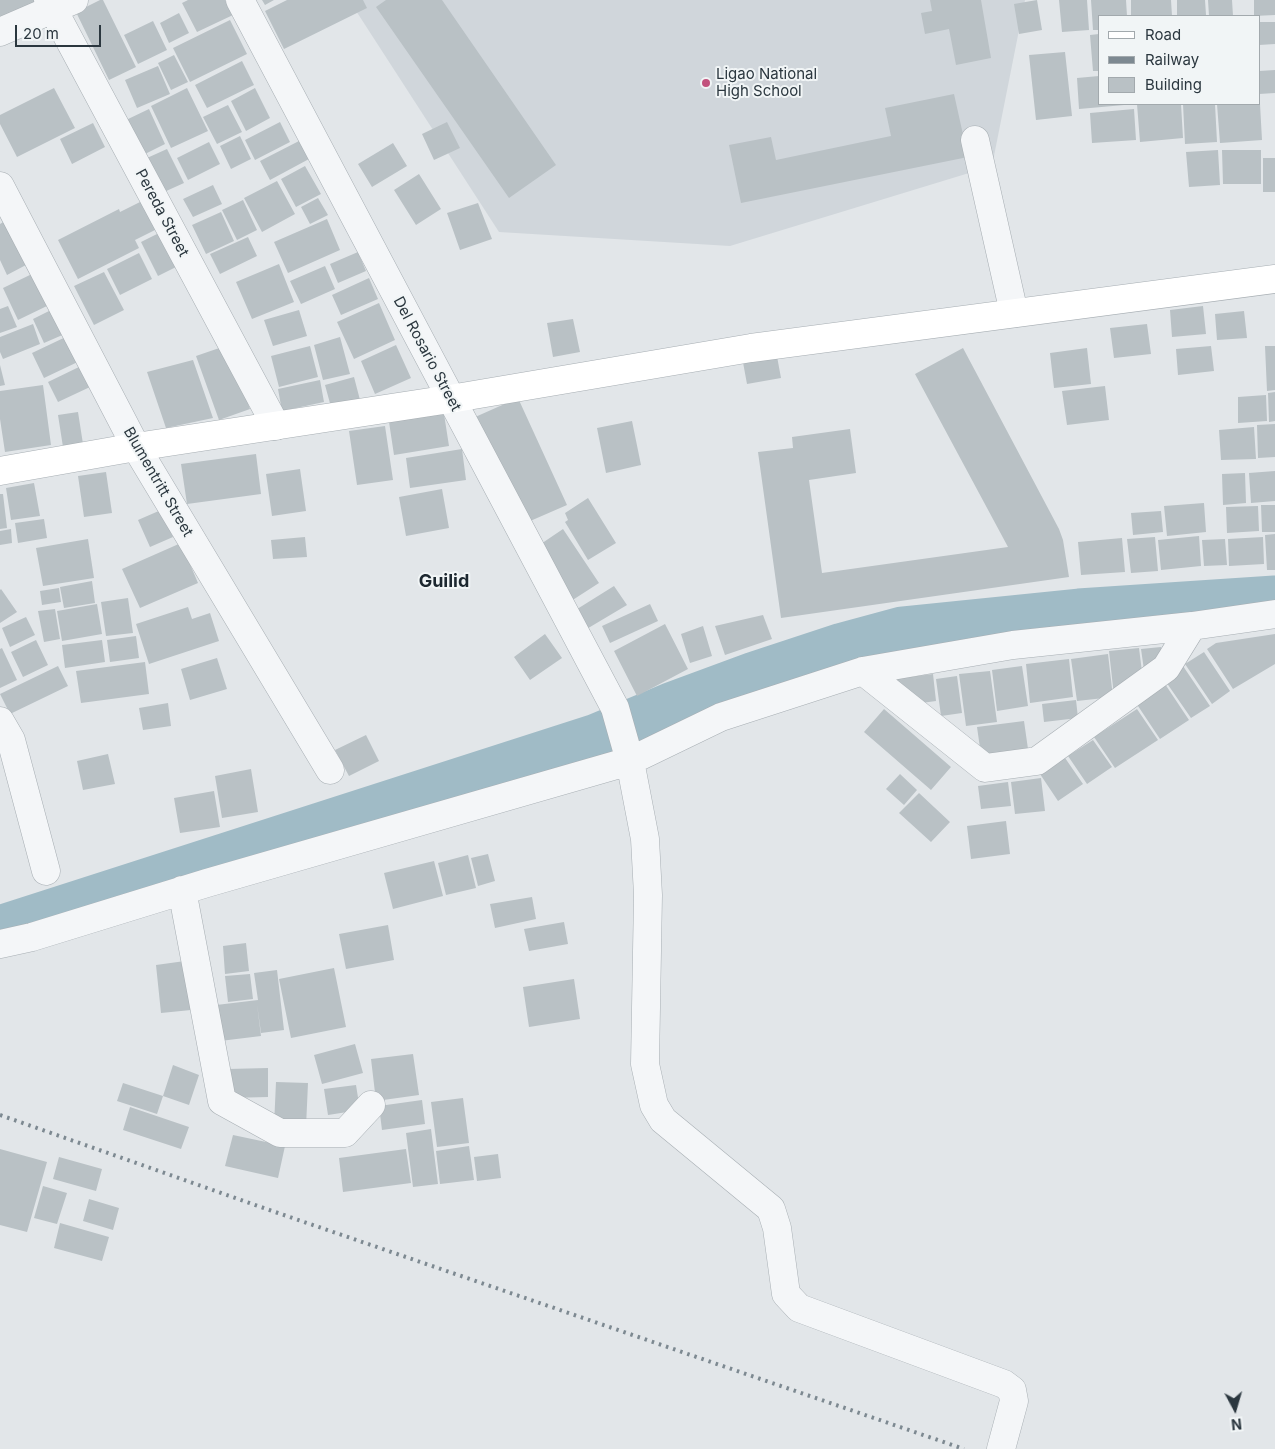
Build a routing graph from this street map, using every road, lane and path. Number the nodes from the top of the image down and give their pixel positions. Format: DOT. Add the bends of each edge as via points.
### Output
graph roads {
  1 [pos="240,0"];
  2 [pos="59,3"];
  3 [pos="0,32"];
  4 [pos="975,140"];
  5 [pos="0,186"];
  6 [pos="1275,280"];
  7 [pos="1014,313"];
  8 [pos="450,399"];
  9 [pos="276,426"];
  10 [pos="136,447"];
  11 [pos="0,471"];
  12 [pos="1275,614"];
  13 [pos="1192,626"];
  14 [pos="863,671"];
  15 [pos="0,721"];
  16 [pos="628,756"];
  17 [pos="330,770"];
  18 [pos="46,872"];
  19 [pos="182,890"];
  20 [pos="0,944"];
  21 [pos="371,1106"];
  22 [pos="1001,1449"];
  1 -- 8 [label="street, Del Rosario Street"];
  2 -- 3 [label="street"];
  2 -- 9 [label="street, Pereda Street"];
  4 -- 7 [label="street"];
  5 -- 10 [label="street, Blumentritt Street"];
  6 -- 7 [label="street"];
  7 -- 8 [label="street" via="751,348"];
  8 -- 9 [label="street"];
  8 -- 16 [label="street, Del Rosario Street" via="615,708"];
  9 -- 10 [label="street"];
  10 -- 11 [label="street"];
  10 -- 17 [label="street, Blumentritt Street"];
  12 -- 13 [label="street"];
  13 -- 14 [label="street" via="1013,645"];
  13 -- 14 [label="street" via="1166,668 1037,761 985,768"];
  14 -- 16 [label="street" via="722,717"];
  15 -- 18 [label="street" via="10,740"];
  16 -- 19 [label="street"];
  16 -- 22 [label="street, Del Rosario Street" via="644,839 648,895 645,1064 654,1105 663,1120 771,1209 777,1228 786,1294 799,1308 1004,1384 1012,1390 1014,1400"];
  19 -- 20 [label="street"];
  19 -- 21 [label="street" via="222,1101 280,1133 345,1133"];
}
